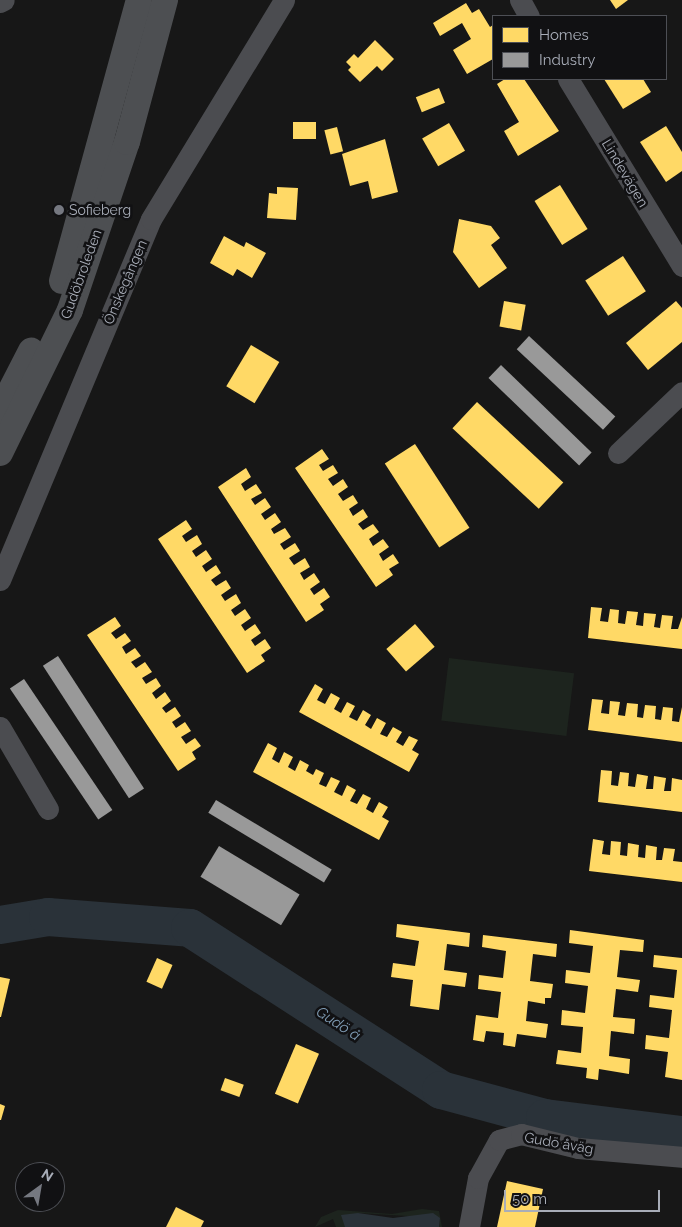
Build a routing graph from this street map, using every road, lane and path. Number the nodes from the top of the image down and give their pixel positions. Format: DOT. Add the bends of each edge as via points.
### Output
graph roads {
  1 [pos="4,0"];
  2 [pos="139,0"];
  3 [pos="165,0"];
  4 [pos="284,0"];
  5 [pos="520,0"];
  6 [pos="0,2"];
  7 [pos="529,15"];
  8 [pos="569,80"];
  9 [pos="682,266"];
  10 [pos="682,392"];
  11 [pos="0,411"];
  12 [pos="0,453"];
  13 [pos="618,453"];
  14 [pos="0,580"];
  15 [pos="0,727"];
  16 [pos="48,809"];
  17 [pos="682,1157"];
  18 [pos="469,1227"];
  1 -- 6 [label="street"];
  2 -- 11 [label="main road, Gudöbroleden" via="56,305"];
  3 -- 12 [label="main road, Gudöbroleden" via="127,142 70,310"];
  4 -- 14 [label="street, Önskegången" via="151,219"];
  5 -- 7 [label="street"];
  8 -- 9 [label="street, Lindevägen"];
  10 -- 13 [label="street"];
  15 -- 16 [label="street"];
  17 -- 18 [label="street, Gudö åväg" via="578,1148 522,1134 499,1140 478,1178"];
}
